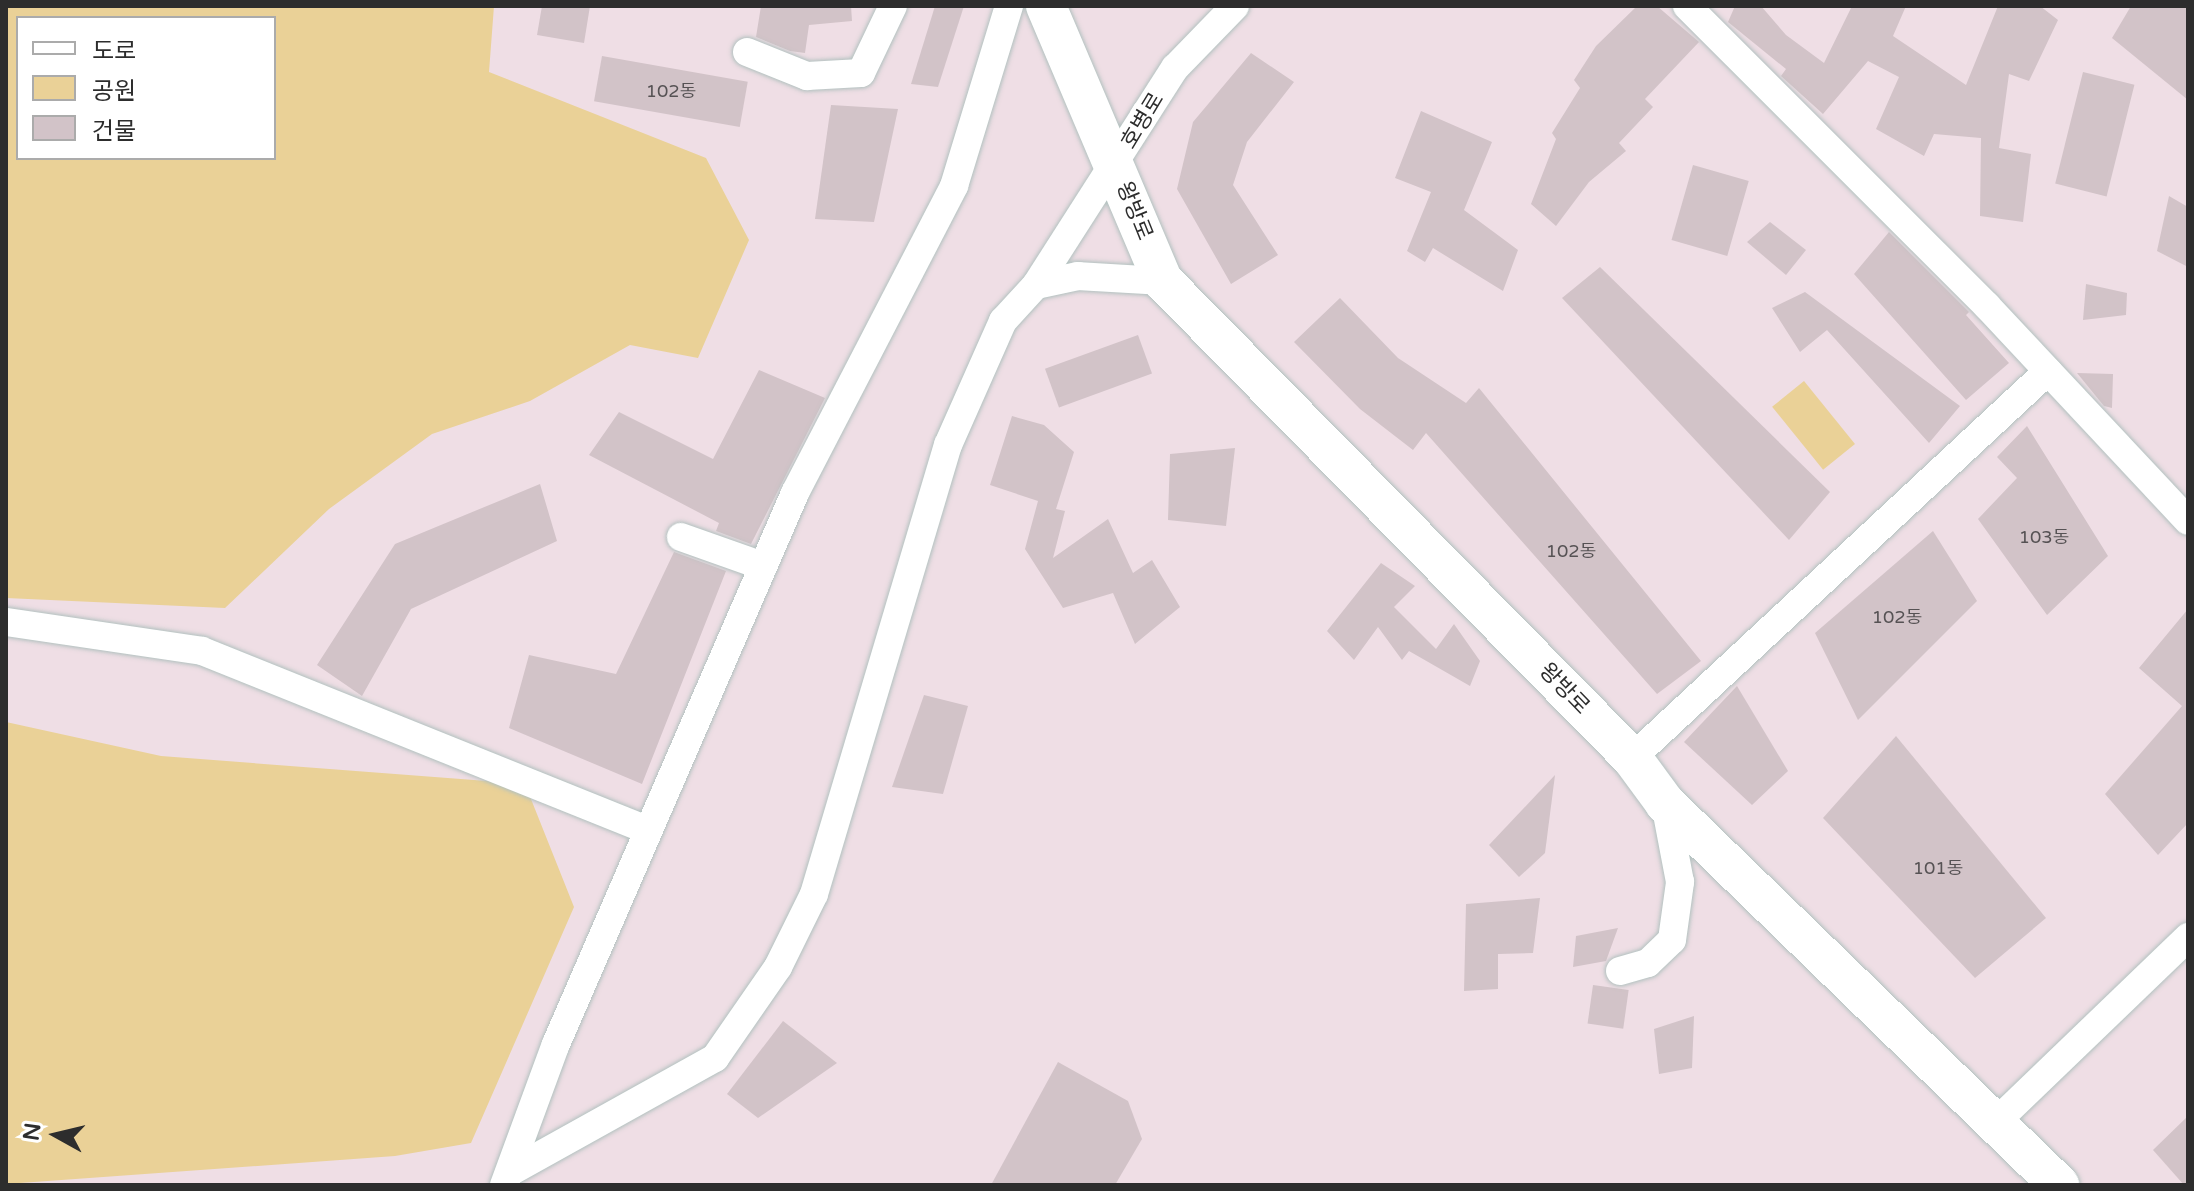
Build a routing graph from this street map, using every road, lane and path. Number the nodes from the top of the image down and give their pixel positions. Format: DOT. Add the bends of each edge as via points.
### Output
graph roads {
  1 [pos="893,6"];
  2 [pos="1009,6"];
  3 [pos="1235,6"];
  4 [pos="1687,6"];
  5 [pos="1049,7"];
  6 [pos="747,52"];
  7 [pos="1116,164"];
  8 [pos="1163,281"];
  9 [pos="1036,285"];
  10 [pos="2048,371"];
  11 [pos="2188,521"];
  12 [pos="681,537"];
  13 [pos="763,566"];
  14 [pos="6,622"];
  15 [pos="1632,758"];
  16 [pos="1665,803"];
  17 [pos="648,830"];
  18 [pos="2188,937"];
  19 [pos="1620,971"];
  20 [pos="1996,1122"];
  21 [pos="507,1178"];
  22 [pos="2059,1185"];
  1 -- 6 [label="street" via="861,73 807,76"];
  2 -- 13 [label="street" via="954,186 795,493"];
  3 -- 7 [label="street, 호병로" via="1175,68"];
  4 -- 10 [label="street"];
  5 -- 7 [label="main road, 왕방로"];
  7 -- 8 [label="main road, 왕방로"];
  7 -- 9 [label="street, 호병로"];
  8 -- 9 [label="street" via="1078,276"];
  8 -- 15 [label="main road, 왕방로"];
  9 -- 21 [label="street, 호병로" via="1003,321 948,445 814,894 778,967 715,1058"];
  10 -- 11 [label="street"];
  10 -- 15 [label="street"];
  12 -- 13 [label="street"];
  13 -- 17 [label="street"];
  14 -- 17 [label="street" via="202,651"];
  15 -- 16 [label="main road, 왕방로"];
  16 -- 19 [label="street" via="1680,882 1672,940 1648,963"];
  16 -- 20 [label="main road, 왕방로"];
  17 -- 21 [label="street" via="556,1044"];
  18 -- 20 [label="street"];
  20 -- 22 [label="main road, 왕방로"];
}
